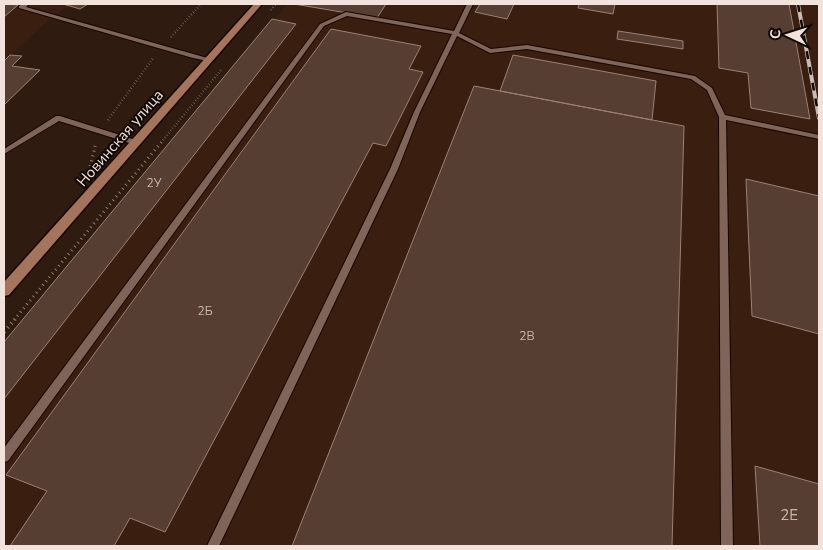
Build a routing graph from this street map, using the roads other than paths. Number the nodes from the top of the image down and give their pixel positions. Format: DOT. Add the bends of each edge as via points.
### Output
graph roads {
  1 [pos="26,4"];
  2 [pos="258,4"];
  3 [pos="470,4"];
  4 [pos="455,33"];
  5 [pos="208,59"];
  6 [pos="722,117"];
  7 [pos="819,137"];
  8 [pos="136,143"];
  9 [pos="4,152"];
  10 [pos="4,291"];
  11 [pos="4,457"];
  12 [pos="213,546"];
  13 [pos="727,546"];
  1 -- 5 [label="lane" via="21,7"];
  2 -- 5 [label="main road, Новинская улица"];
  3 -- 4 [label="lane"];
  4 -- 6 [label="lane" via="490,51 527,47 693,77 710,89"];
  4 -- 11 [label="lane" via="346,14 322,25"];
  4 -- 12 [label="lane" via="386,187"];
  5 -- 8 [label="main road, Новинская улица"];
  6 -- 7 [label="lane"];
  6 -- 13 [label="lane"];
  8 -- 9 [label="lane" via="58,118"];
  8 -- 10 [label="main road, Новинская улица"];
}
